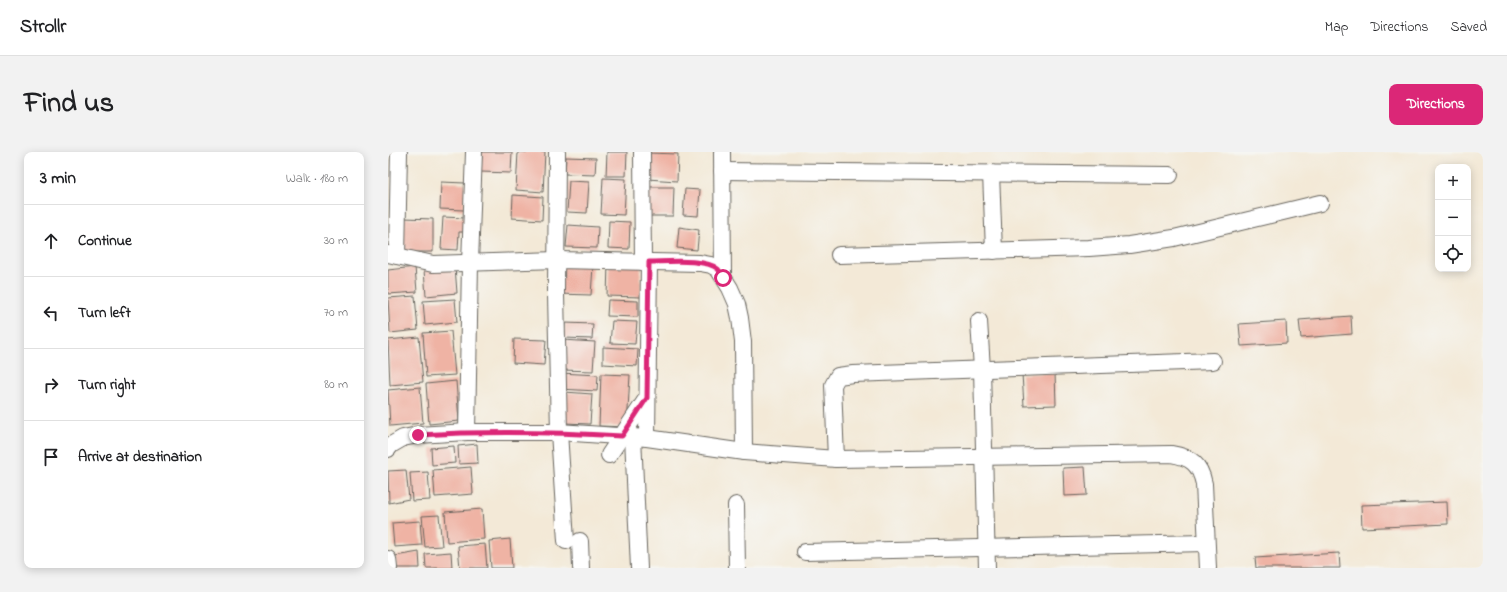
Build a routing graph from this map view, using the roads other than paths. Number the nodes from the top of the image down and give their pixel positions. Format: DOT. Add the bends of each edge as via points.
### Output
graph roads {
  1 [pos="398,152"];
  2 [pos="474,152"];
  3 [pos="557,152"];
  4 [pos="642,152"];
  5 [pos="722,152"];
  6 [pos="722,171"];
  7 [pos="991,173"];
  8 [pos="1170,175"];
  9 [pos="393,199"];
  10 [pos="1320,203"];
  11 [pos="994,251"];
  12 [pos="393,255"];
  13 [pos="839,255"];
  14 [pos="557,260"];
  15 [pos="646,262"];
  16 [pos="470,263"];
  17 [pos="723,278"];
  18 [pos="979,321"];
  19 [pos="1213,361"];
  20 [pos="982,369"];
  21 [pos="647,398"];
  22 [pos="467,432"];
  23 [pos="559,432"];
  24 [pos="634,437"];
  25 [pos="388,449"];
  26 [pos="744,452"];
  27 [pos="609,455"];
  28 [pos="985,458"];
  29 [pos="836,459"];
  30 [pos="736,505"];
  31 [pos="1206,543"];
  32 [pos="987,548"];
  33 [pos="805,552"];
  34 [pos="388,559"];
  35 [pos="389,568"];
  36 [pos="581,568"];
  37 [pos="639,568"];
  38 [pos="737,568"];
  39 [pos="987,568"];
  40 [pos="1208,568"];
  1 -- 9 [label="street"];
  2 -- 16 [label="street"];
  3 -- 14 [label="street"];
  4 -- 15 [label="street"];
  5 -- 6 [label="street"];
  6 -- 7 [label="street"];
  6 -- 17 [label="street"];
  7 -- 8 [label="street"];
  7 -- 11 [label="street"];
  9 -- 12 [label="street"];
  10 -- 11 [label="street" via="1174,238 1129,245"];
  11 -- 13 [label="street"];
  12 -- 16 [label="street" via="433,264"];
  14 -- 15 [label="street"];
  14 -- 16 [label="street"];
  14 -- 23 [label="street"];
  15 -- 17 [label="street" via="711,265"];
  15 -- 21 [label="street"];
  16 -- 22 [label="street"];
  17 -- 26 [label="street" via="737,304 743,342"];
  18 -- 20 [label="street"];
  19 -- 20 [label="street"];
  20 -- 28 [label="street"];
  20 -- 29 [label="street" via="838,376 832,385"];
  21 -- 24 [label="street"];
  21 -- 24 [label="street"];
  22 -- 23 [label="street"];
  22 -- 25 [label="street" via="403,438"];
  23 -- 24 [label="street"];
  23 -- 36 [label="street" via="573,541"];
  24 -- 26 [label="street"];
  24 -- 27 [label="street"];
  24 -- 37 [label="street"];
  26 -- 29 [label="street"];
  28 -- 29 [label="street"];
  28 -- 31 [label="street" via="1171,454 1184,456 1194,462 1202,473"];
  28 -- 32 [label="street"];
  30 -- 38 [label="street"];
  31 -- 32 [label="street"];
  31 -- 40 [label="street"];
  32 -- 33 [label="street"];
  32 -- 39 [label="street"];
  34 -- 35 [label="street"];
}
